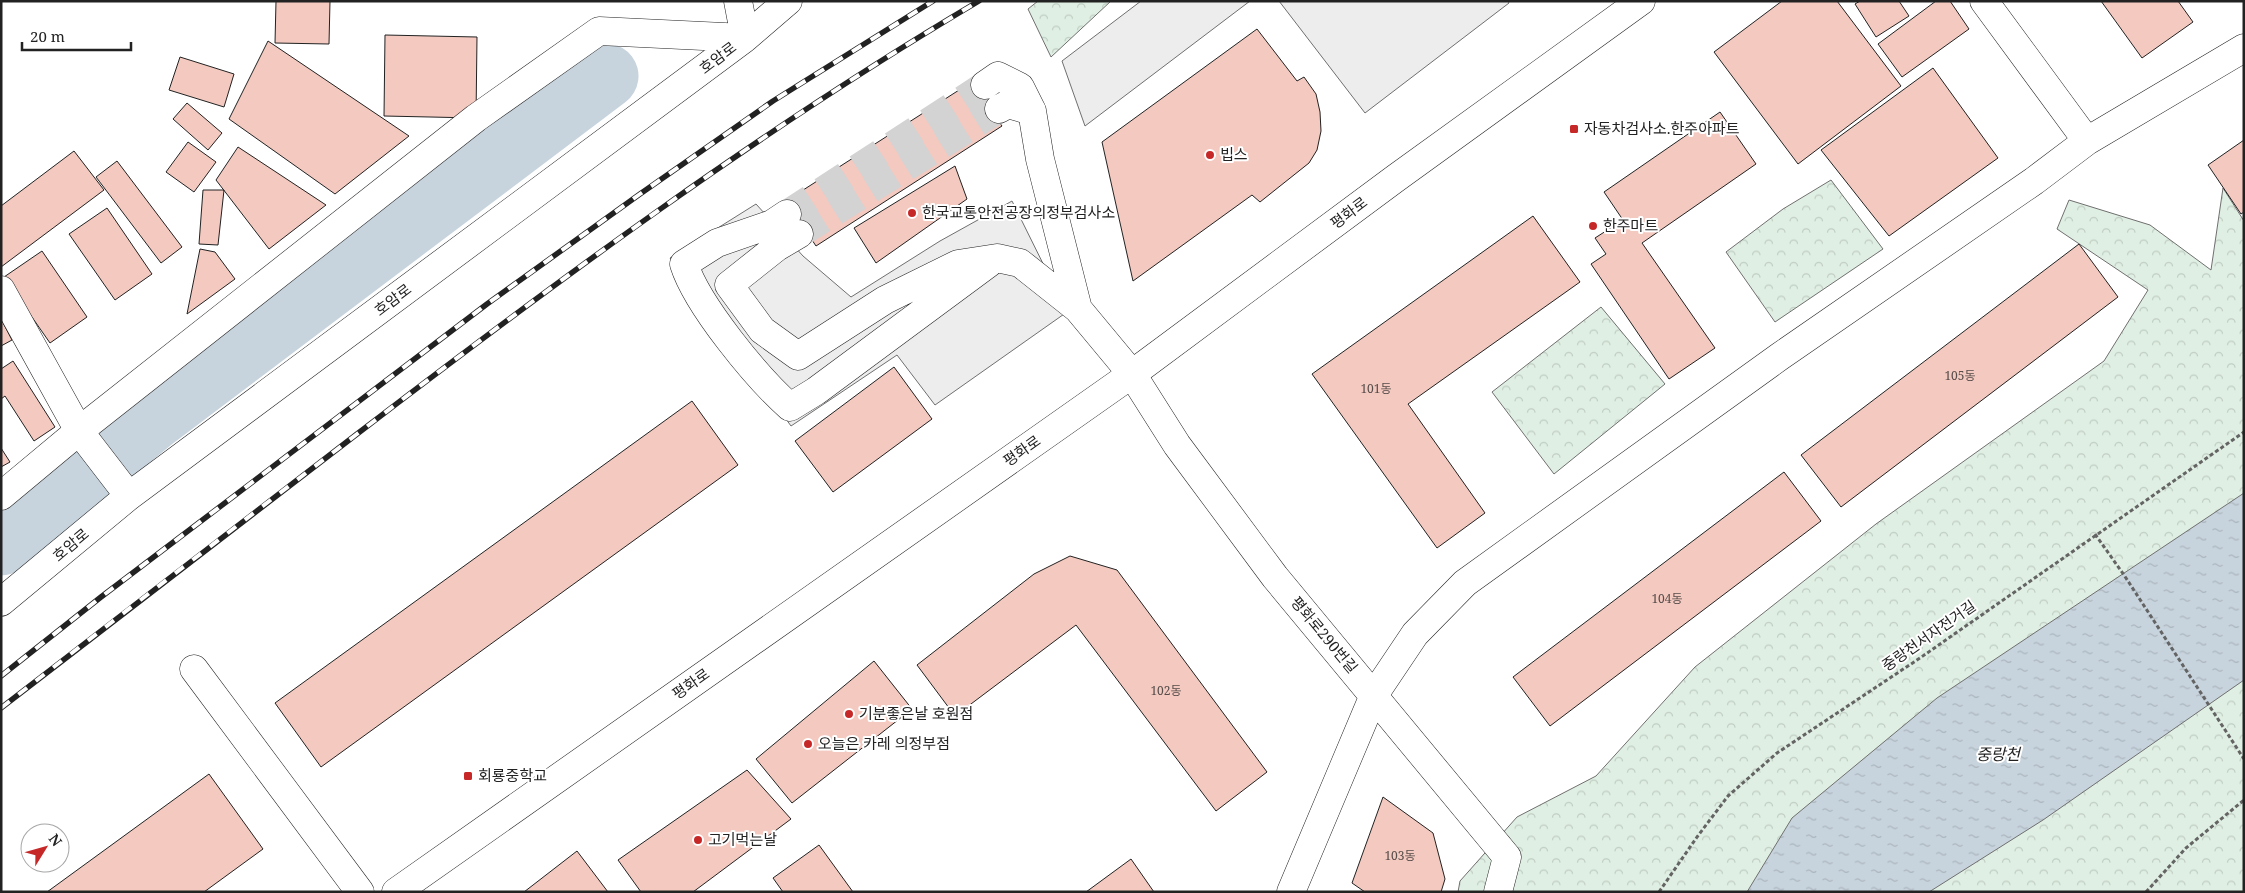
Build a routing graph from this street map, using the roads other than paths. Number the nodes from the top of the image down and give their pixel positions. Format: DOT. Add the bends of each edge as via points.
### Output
graph roads {
  1 [pos="738,1"];
  2 [pos="788,1"];
  3 [pos="1640,1"];
  4 [pos="1984,1"];
  5 [pos="745,38"];
  6 [pos="2244,48"];
  7 [pos="985,85"];
  8 [pos="999,110"];
  9 [pos="1032,111"];
  10 [pos="2087,141"];
  11 [pos="996,258"];
  12 [pos="1,290"];
  13 [pos="1078,309"];
  14 [pos="1132,374"];
  15 [pos="78,431"];
  16 [pos="1,496"];
  17 [pos="129,496"];
  18 [pos="1,602"];
  19 [pos="194,669"];
  20 [pos="1374,695"];
  21 [pos="360,892"];
  22 [pos="396,892"];
  23 [pos="1291,892"];
  24 [pos="1498,892"];
  1 -- 5 [label="street"];
  2 -- 5 [label="street, 호암로"];
  3 -- 14 [label="street, 평화로"];
  4 -- 10 [label="street"];
  5 -- 15 [label="street" via="598,31 476,118"];
  5 -- 17 [label="street, 호암로"];
  6 -- 10 [label="street"];
  7 -- 9 [label="street" via="998,76 1020,87"];
  8 -- 9 [label="street" via="1008,104"];
  9 -- 13 [label="street" via="1040,159"];
  10 -- 20 [label="street" via="1465,583 1415,634"];
  11 -- 11 [label="street" via="958,264 885,300 798,356 762,330 729,285 777,247 793,224 772,224 717,243 684,264 689,281 731,341 774,393 790,407"];
  11 -- 13 [label="street" via="1020,263"];
  12 -- 15 [label="street"];
  13 -- 14 [label="street, 평화로290번길"];
  14 -- 20 [label="street, 평화로290번길" via="1177,445 1275,577"];
  14 -- 22 [label="street, 평화로"];
  15 -- 16 [label="street"];
  15 -- 17 [label="street"];
  17 -- 18 [label="street, 호암로"];
  19 -- 21 [label="street"];
  20 -- 23 [label="street"];
  20 -- 24 [label="street, 평화로290번길" via="1507,857"];
}
